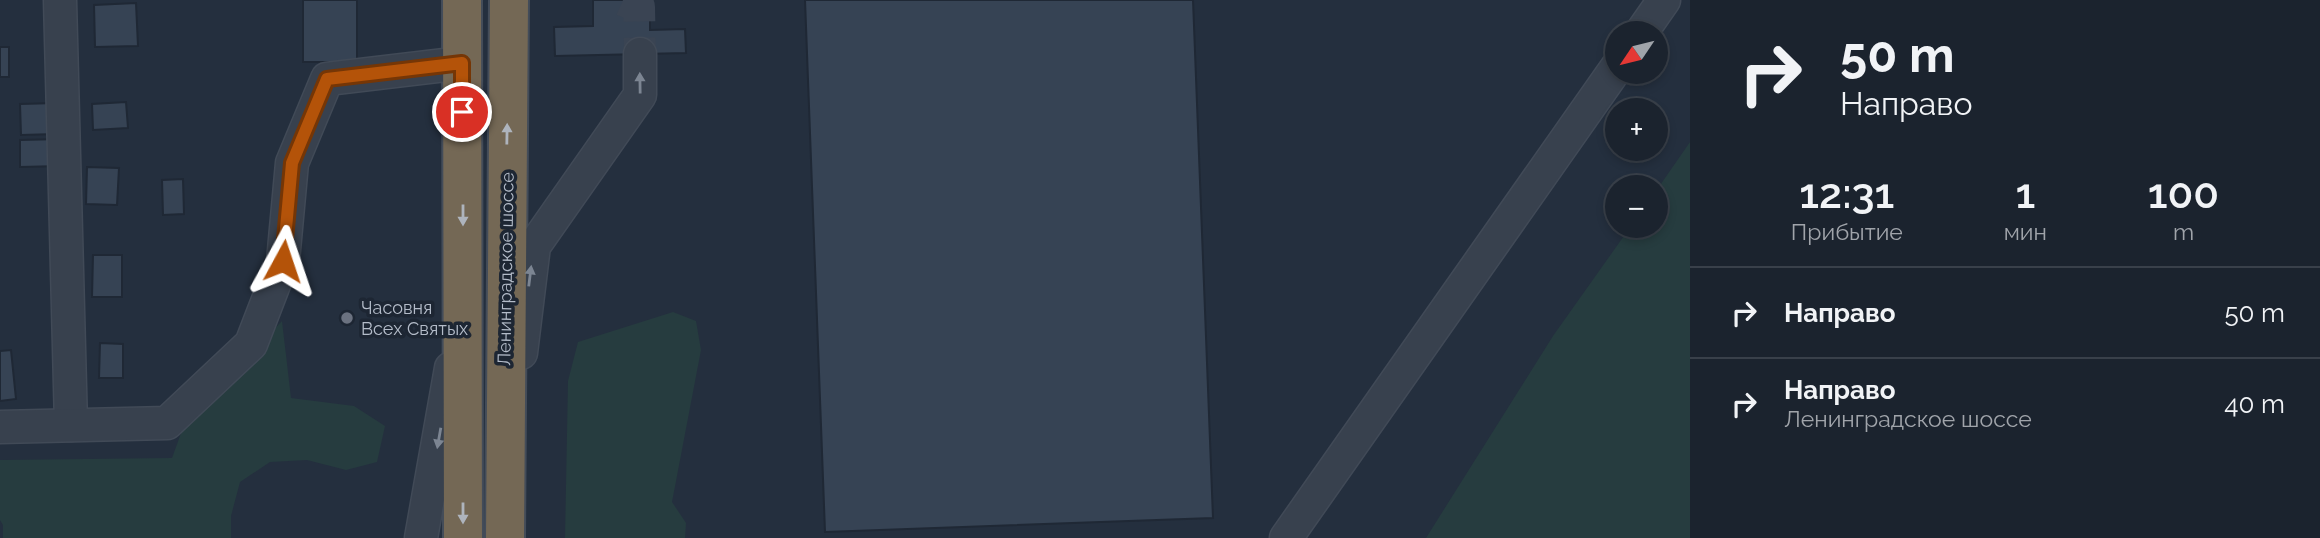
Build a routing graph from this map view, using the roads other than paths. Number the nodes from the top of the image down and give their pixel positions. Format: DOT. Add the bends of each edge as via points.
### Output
graph roads {
  1 [pos="60,0"];
  2 [pos="462,0"];
  3 [pos="509,0"];
  4 [pos="1664,0"];
  5 [pos="1649,21"];
  6 [pos="640,54"];
  7 [pos="462,63"];
  8 [pos="1605,84"];
  9 [pos="463,298"];
  10 [pos="71,425"];
  11 [pos="0,427"];
  12 [pos="505,526"];
  13 [pos="421,538"];
  14 [pos="463,538"];
  15 [pos="1286,538"];
  1 -- 10 [label="street"];
  2 -- 7 [label="highway"];
  12 -- 3 [label="highway, Ленинградское шоссе, one-way"];
  4 -- 5 [label="street"];
  12 -- 6 [label="street, one-way" via="534,246 640,95"];
  7 -- 9 [label="highway, one-way"];
  7 -- 10 [label="street" via="327,79 292,163 283,261 251,344 167,424"];
  8 -- 15 [label="street"];
  9 -- 13 [label="street, one-way"];
  9 -- 14 [label="highway, one-way"];
  10 -- 11 [label="street"];
}
